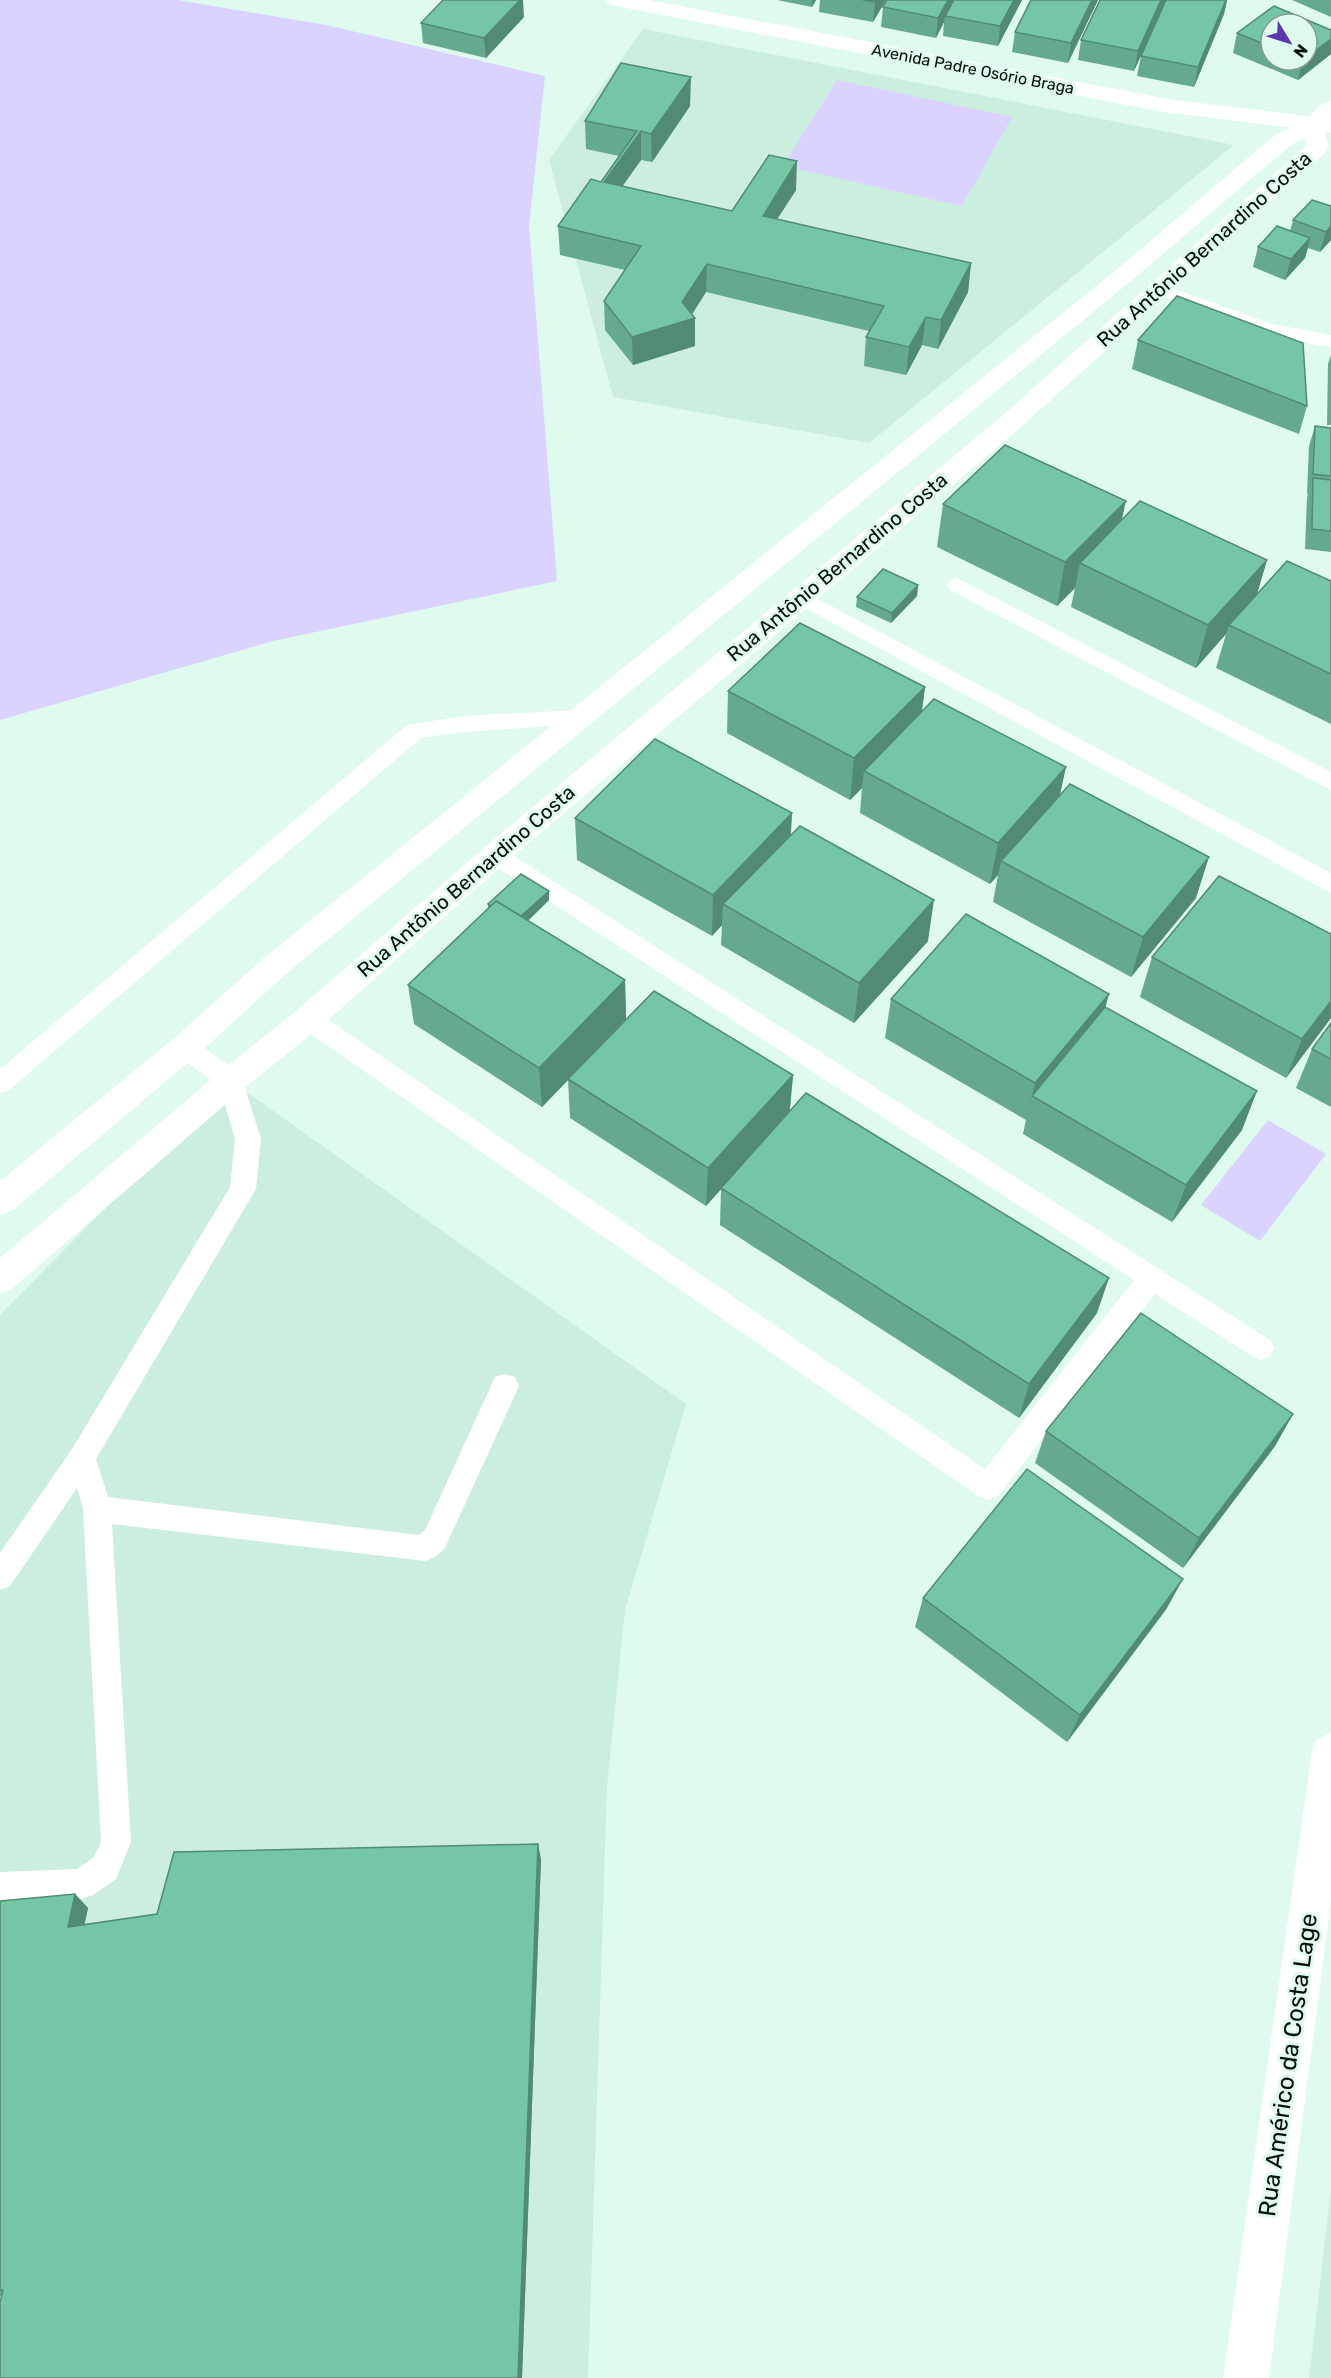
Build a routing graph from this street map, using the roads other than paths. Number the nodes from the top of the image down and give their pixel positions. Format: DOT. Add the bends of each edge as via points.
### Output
graph roads {
  1 [pos="616,0"];
  2 [pos="1325,120"];
  3 [pos="1159,289"];
  4 [pos="1331,341"];
  5 [pos="985,389"];
  6 [pos="1026,408"];
  7 [pos="957,585"];
  8 [pos="801,597"];
  9 [pos="578,718"];
  10 [pos="1331,782"];
  11 [pos="495,855"];
  12 [pos="1331,884"];
  13 [pos="309,1019"];
  14 [pos="185,1047"];
  15 [pos="231,1081"];
  16 [pos="0,1083"];
  17 [pos="0,1201"];
  18 [pos="1152,1278"];
  19 [pos="0,1279"];
  20 [pos="1261,1348"];
  21 [pos="505,1386"];
  22 [pos="82,1458"];
  23 [pos="97,1509"];
  24 [pos="0,1577"];
  25 [pos="1331,1752"];
  26 [pos="0,1887"];
  27 [pos="1246,2378"];
  1 -- 2 [label="street, Avenida Padre Osório Braga" via="1174,106"];
  2 -- 3 [label="street, Rua Antônio Bernardino Costa" via="1318,147"];
  2 -- 5 [label="street, Rua Antônio Bernardino Costa" via="1283,140"];
  3 -- 4 [label="lane" via="1264,327"];
  3 -- 6 [label="street, Rua Antônio Bernardino Costa"];
  5 -- 6 [label="street"];
  5 -- 9 [label="street, Rua Antônio Bernardino Costa"];
  6 -- 8 [label="street, Rua Antônio Bernardino Costa"];
  7 -- 10 [label="lane"];
  8 -- 11 [label="street, Rua Antônio Bernardino Costa"];
  8 -- 12 [label="lane"];
  9 -- 14 [label="street, Rua Antônio Bernardino Costa" via="276,965"];
  9 -- 16 [label="lane" via="463,724 416,731"];
  11 -- 13 [label="street, Rua Antônio Bernardino Costa"];
  11 -- 18 [label="lane"];
  13 -- 15 [label="street, Rua Antônio Bernardino Costa"];
  13 -- 18 [label="lane" via="988,1487"];
  14 -- 15 [label="lane"];
  14 -- 17 [label="street, Rua Antônio Bernardino Costa"];
  15 -- 19 [label="street, Rua Antônio Bernardino Costa"];
  15 -- 22 [label="lane" via="248,1139 243,1189"];
  18 -- 20 [label="lane"];
  21 -- 23 [label="lane" via="435,1539 425,1548"];
  22 -- 23 [label="lane"];
  22 -- 24 [label="lane"];
  23 -- 26 [label="lane" via="116,1842 105,1868 82,1884"];
  25 -- 27 [label="street, Rua Américo da Costa Lage"];
}
